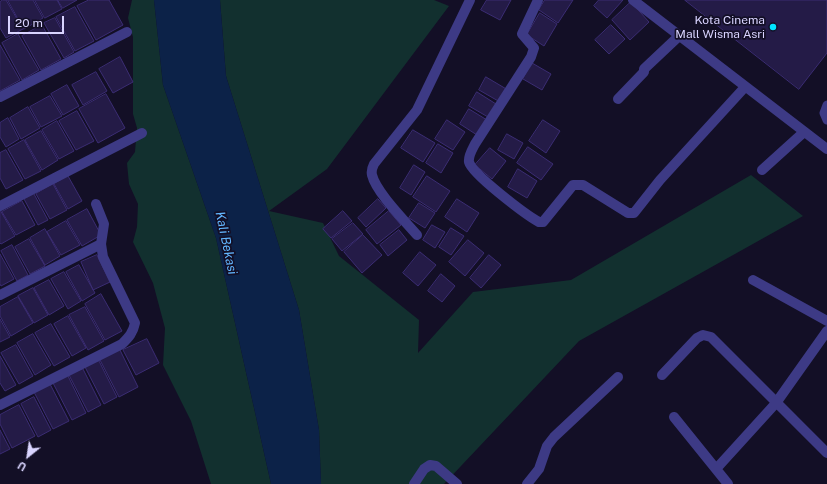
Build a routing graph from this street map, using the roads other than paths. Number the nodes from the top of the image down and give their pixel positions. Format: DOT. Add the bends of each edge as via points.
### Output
graph roads {
  1 [pos="470,0"];
  2 [pos="538,0"];
  3 [pos="633,0"];
  4 [pos="127,32"];
  5 [pos="679,36"];
  6 [pos="745,87"];
  7 [pos="0,97"];
  8 [pos="618,100"];
  9 [pos="827,105"];
  10 [pos="827,120"];
  11 [pos="804,132"];
  12 [pos="142,133"];
  13 [pos="827,149"];
  14 [pos="762,170"];
  15 [pos="96,204"];
  16 [pos="0,206"];
  17 [pos="417,235"];
  18 [pos="101,244"];
  19 [pos="753,280"];
  20 [pos="0,295"];
  21 [pos="827,321"];
  22 [pos="827,331"];
  23 [pos="662,375"];
  24 [pos="618,378"];
  25 [pos="776,403"];
  26 [pos="0,405"];
  27 [pos="674,417"];
  28 [pos="827,454"];
  29 [pos="716,469"];
  30 [pos="414,484"];
  31 [pos="457,484"];
  32 [pos="527,484"];
  33 [pos="728,484"];
  1 -- 17 [label="street" via="417,110 371,170 380,190"];
  2 -- 6 [label="street" via="522,34 534,48 531,56 468,157 469,164 490,185 539,222 543,222 573,185 577,184 583,185 628,213 634,213 660,180"];
  3 -- 5 [label="street"];
  4 -- 7 [label="street"];
  5 -- 6 [label="street"];
  5 -- 8 [label="street" via="644,69"];
  6 -- 11 [label="street"];
  9 -- 10 [label="lane" via="824,114"];
  11 -- 13 [label="street"];
  11 -- 14 [label="street"];
  12 -- 16 [label="street"];
  15 -- 18 [label="street" via="104,224"];
  18 -- 20 [label="street"];
  18 -- 26 [label="street" via="103,257 135,323 134,330 122,344"];
  19 -- 21 [label="street"];
  22 -- 25 [label="street"];
  23 -- 25 [label="street" via="697,338 703,335 711,338"];
  24 -- 32 [label="street" via="554,437 547,446 538,469"];
  25 -- 28 [label="street"];
  25 -- 29 [label="street"];
  27 -- 29 [label="street"];
  29 -- 33 [label="street"];
  30 -- 31 [label="street" via="424,469 430,465 436,466"];
}
